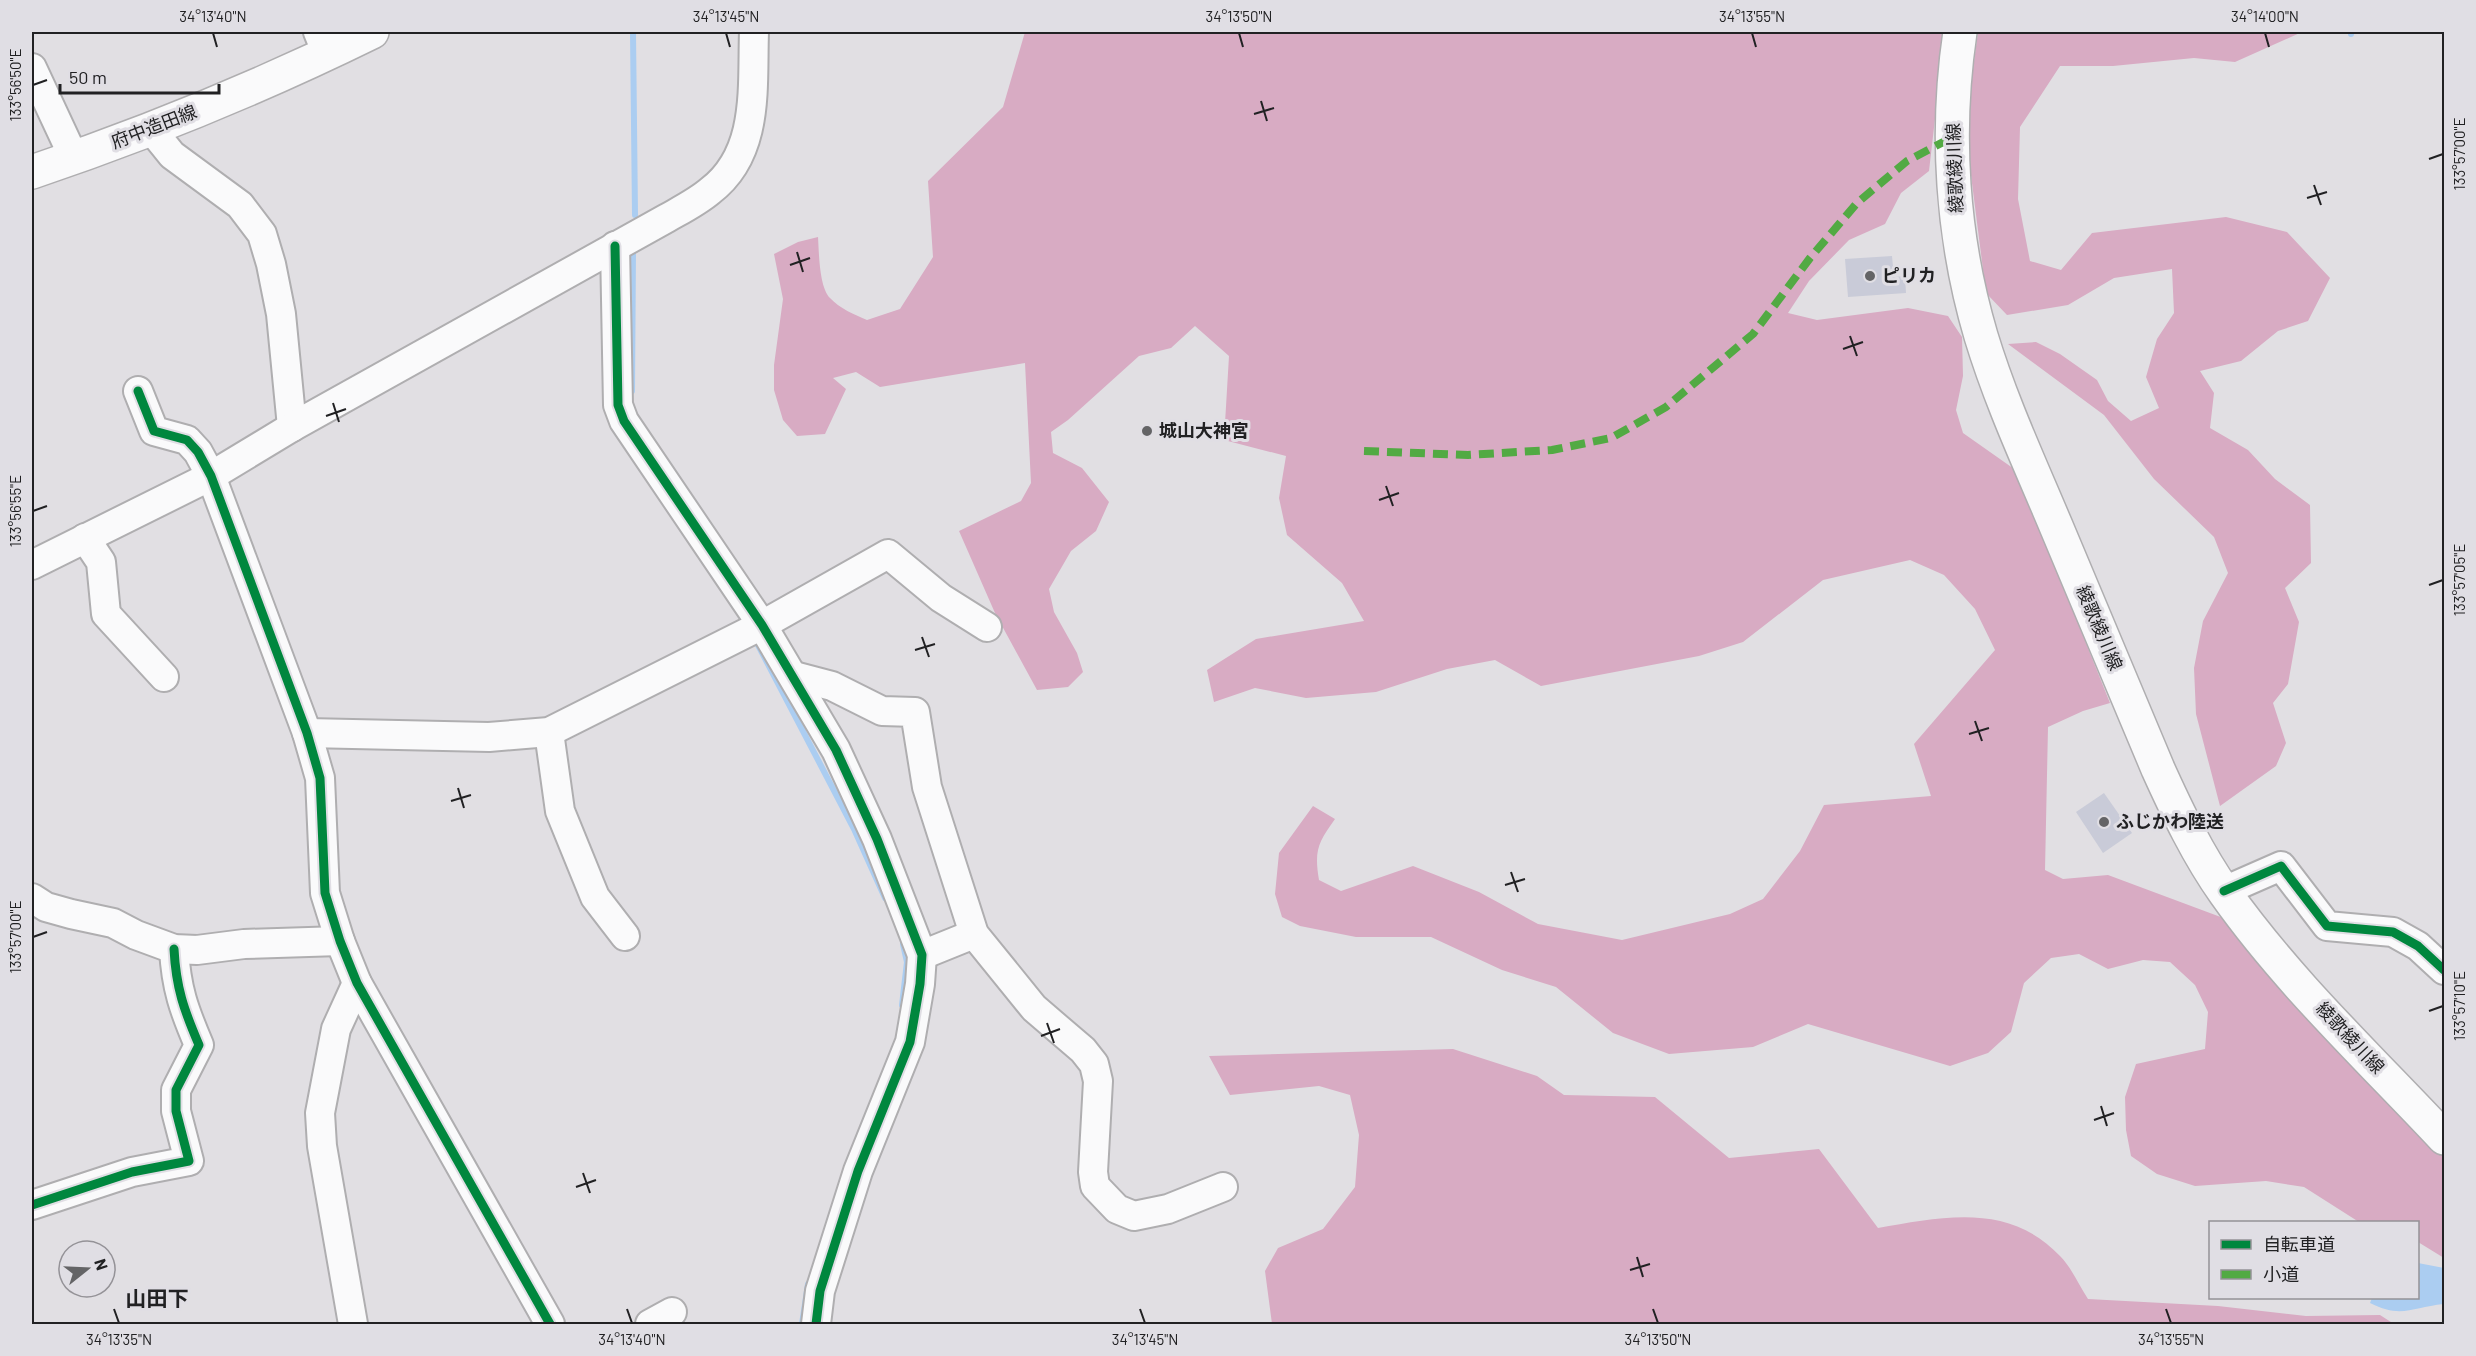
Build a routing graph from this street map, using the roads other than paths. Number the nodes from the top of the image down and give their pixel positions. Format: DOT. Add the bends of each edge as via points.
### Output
graph roads {
  1 [pos="372,32"];
  2 [pos="754,32"];
  3 [pos="1960,32"];
  4 [pos="323,43"];
  5 [pos="32,68"];
  6 [pos="151,129"];
  7 [pos="74,158"];
  8 [pos="32,172"];
  9 [pos="615,246"];
  10 [pos="138,391"];
  11 [pos="292,428"];
  12 [pos="211,476"];
  13 [pos="85,538"];
  14 [pos="32,565"];
  15 [pos="762,625"];
  16 [pos="987,627"];
  17 [pos="794,676"];
  18 [pos="164,677"];
  19 [pos="308,732"];
  20 [pos="549,732"];
  21 [pos="2224,891"];
  22 [pos="32,898"];
  23 [pos="974,934"];
  24 [pos="625,936"];
  25 [pos="340,940"];
  26 [pos="174,949"];
  27 [pos="922,955"];
  28 [pos="2445,970"];
  29 [pos="357,983"];
  30 [pos="2445,1138"];
  31 [pos="1223,1187"];
  32 [pos="32,1205"];
  33 [pos="353,1324"];
  34 [pos="550,1324"];
  35 [pos="816,1324"];
  1 -- 4 [label="main road, 府中造田線"];
  2 -- 9 [label="street" via="750,121 747,141 739,156 711,191"];
  3 -- 21 [label="main road, 綾歌綾川線" via="1951,138 1959,237 1982,338 2004,402 2158,769"];
  4 -- 6 [label="main road, 府中造田線" via="253,87"];
  5 -- 7 [label="street"];
  6 -- 7 [label="main road, 府中造田線"];
  6 -- 11 [label="street" via="172,155 240,205 262,234 281,314"];
  7 -- 8 [label="main road, 府中造田線"];
  9 -- 11 [label="street"];
  9 -- 15 [label="street" via="618,405 624,421"];
  10 -- 12 [label="street" via="154,431 187,440"];
  11 -- 12 [label="street"];
  12 -- 13 [label="street"];
  12 -- 19 [label="street"];
  13 -- 14 [label="street"];
  13 -- 18 [label="street" via="101,562 106,614"];
  15 -- 16 [label="street" via="888,554 941,598"];
  15 -- 17 [label="street"];
  15 -- 20 [label="street"];
  17 -- 23 [label="street" via="831,686 882,711 915,712 927,787"];
  17 -- 27 [label="street" via="836,750 877,839"];
  19 -- 20 [label="street" via="489,737"];
  19 -- 25 [label="street" via="320,778 325,893"];
  20 -- 24 [label="street" via="560,811 595,897"];
  21 -- 28 [label="street" via="2282,866 2327,926 2393,932 2418,946"];
  21 -- 30 [label="main road, 綾歌綾川線" via="2292,977"];
  22 -- 26 [label="street" via="46,907 113,923"];
  23 -- 27 [label="street"];
  23 -- 31 [label="street" via="1034,1008 1094,1064 1098,1081 1095,1186 1117,1209 1134,1216 1168,1209"];
  25 -- 26 [label="street"];
  25 -- 29 [label="street"];
  26 -- 32 [label="street" via="175,979 199,1045 176,1090 176,1111 189,1161 132,1172"];
  27 -- 35 [label="street" via="910,1042 858,1170 820,1291"];
  29 -- 33 [label="street" via="336,1029 320,1113 322,1146"];
  29 -- 34 [label="street"];
}
